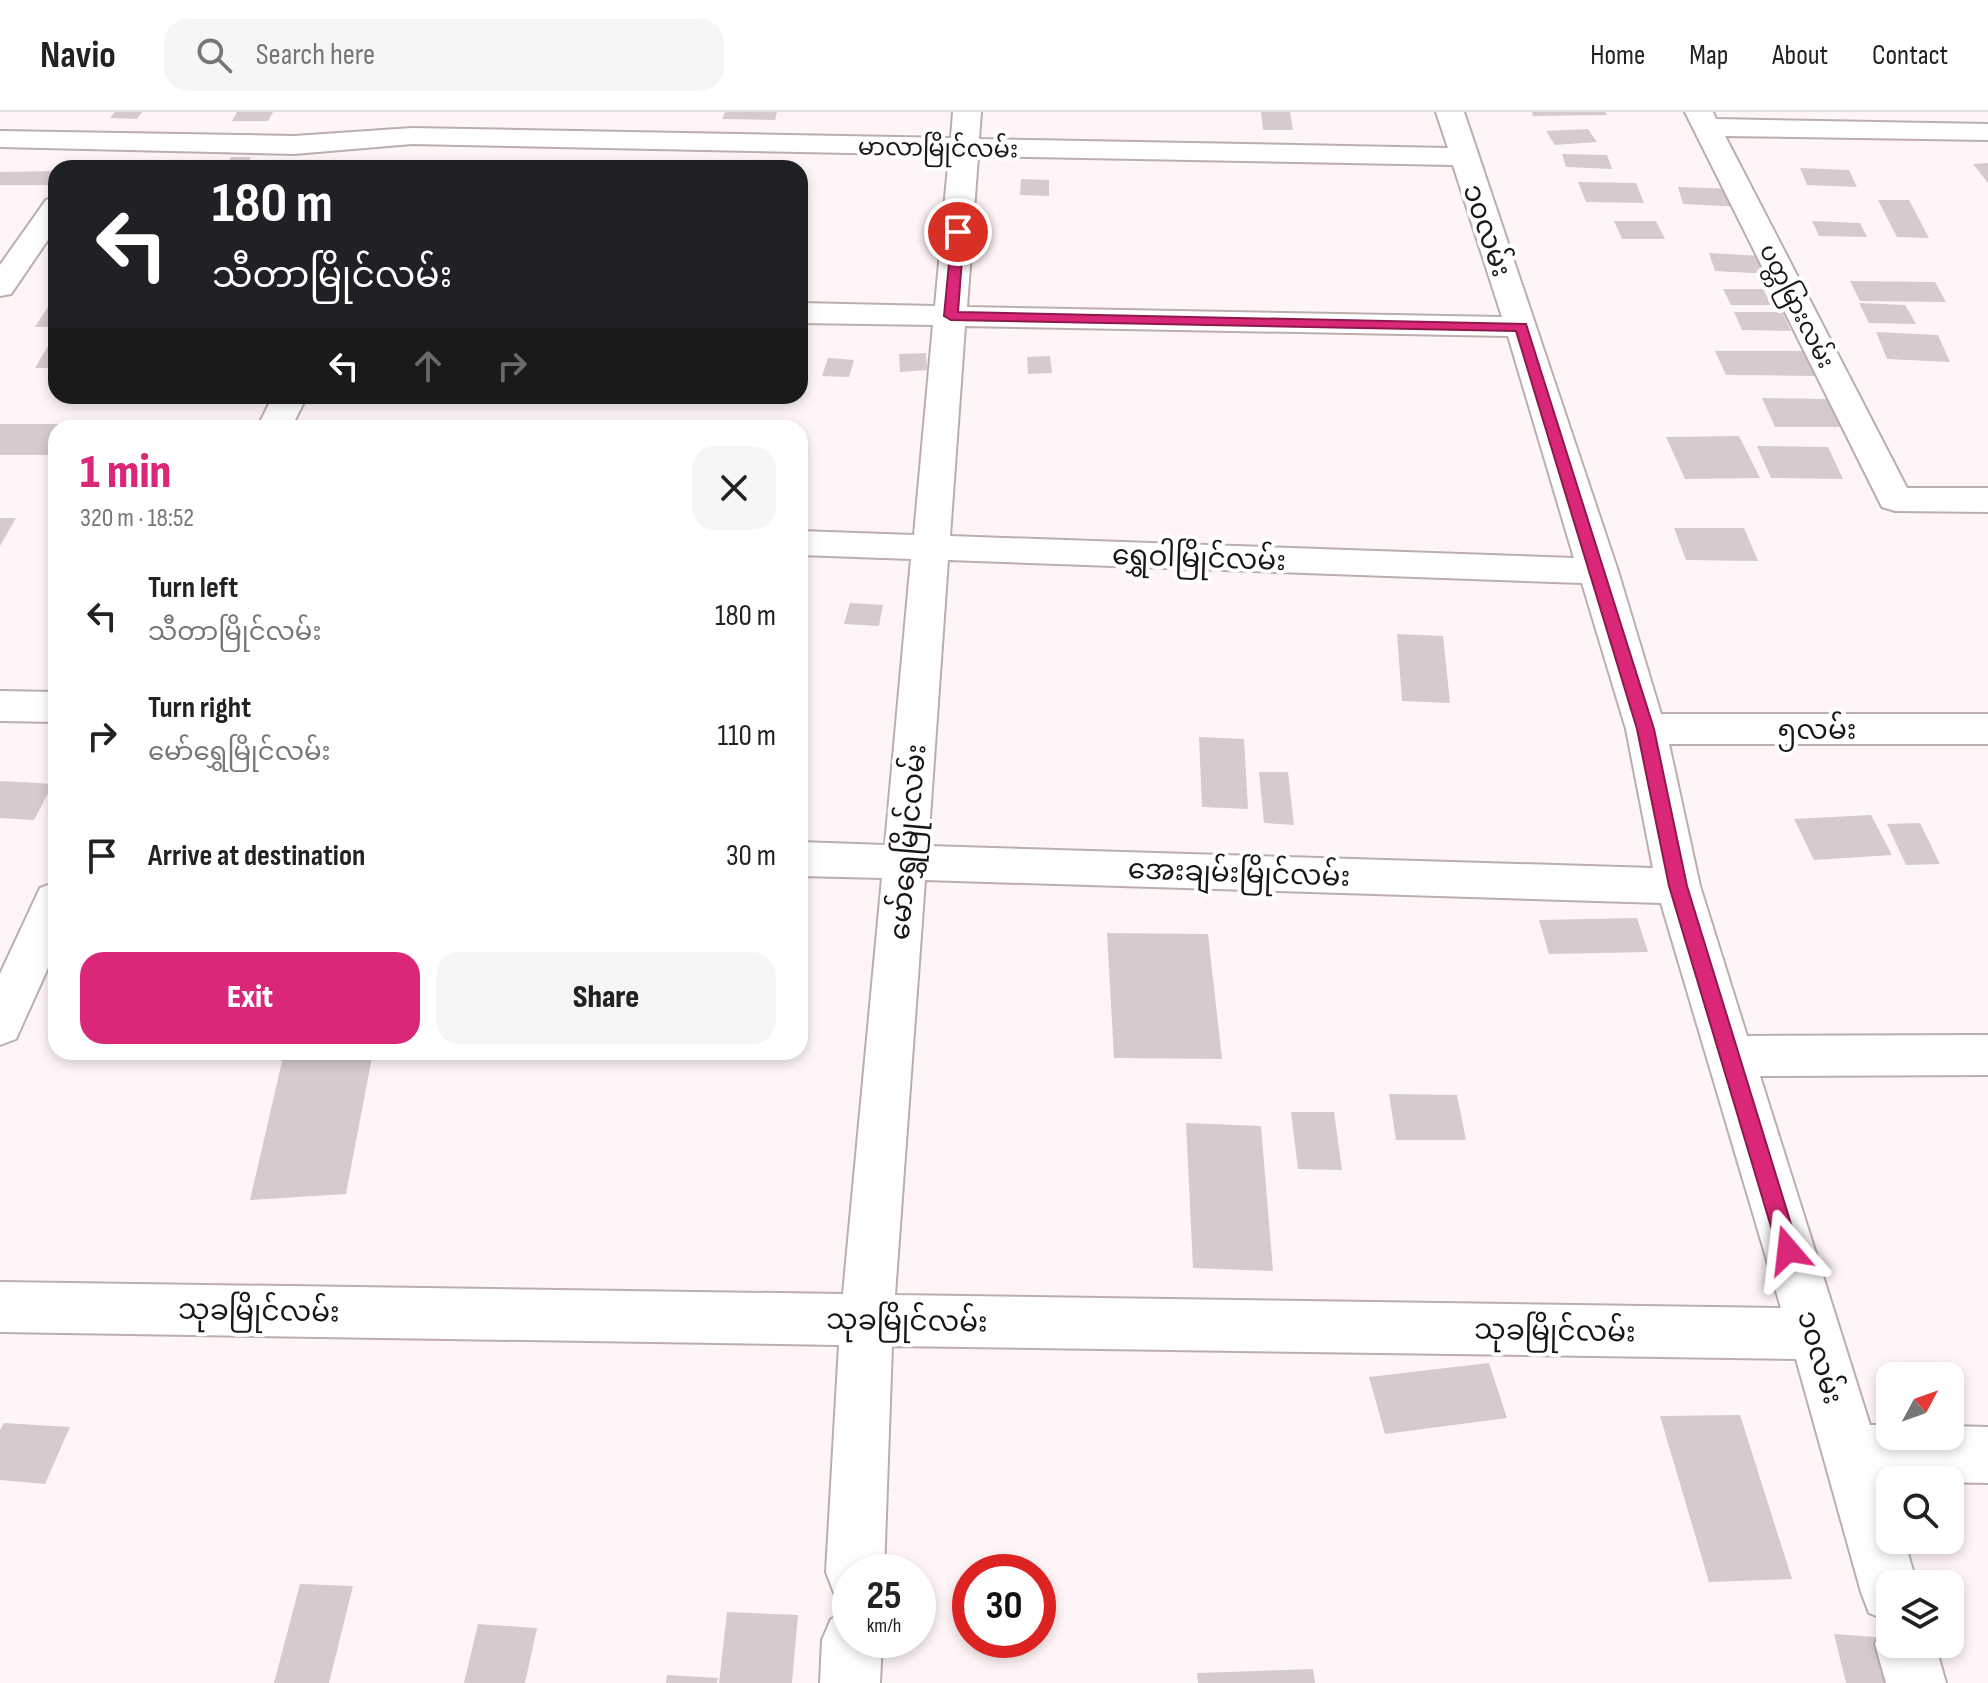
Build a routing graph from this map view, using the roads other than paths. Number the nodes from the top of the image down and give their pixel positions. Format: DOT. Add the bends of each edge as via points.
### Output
graph roads {
  1 [pos="1450,112"];
  2 [pos="1703,120"];
  3 [pos="418,124"];
  4 [pos="966,130"];
  5 [pos="1988,132"];
  6 [pos="0,139"];
  7 [pos="100,142"];
  8 [pos="1463,157"];
  9 [pos="88,160"];
  10 [pos="401,160"];
  11 [pos="48,218"];
  12 [pos="0,287"];
  13 [pos="808,313"];
  14 [pos="951,316"];
  15 [pos="1521,327"];
  16 [pos="1988,500"];
  17 [pos="808,543"];
  18 [pos="930,547"];
  19 [pos="1599,571"];
  20 [pos="0,706"];
  21 [pos="48,707"];
  22 [pos="1646,729"];
  23 [pos="1988,729"];
  24 [pos="808,859"];
  25 [pos="905,862"];
  26 [pos="1678,886"];
  27 [pos="48,918"];
  28 [pos="0,1025"];
  29 [pos="1988,1055"];
  30 [pos="1729,1056"];
  31 [pos="0,1307"];
  32 [pos="867,1319"];
  33 [pos="1814,1334"];
  34 [pos="1851,1452"];
  35 [pos="1988,1455"];
  36 [pos="856,1554"];
  37 [pos="1884,1570"];
  38 [pos="851,1658"];
  39 [pos="1909,1658"];
  40 [pos="850,1683"];
  41 [pos="1916,1683"];
  1 -- 8 [label="street, ၁၀လမ်း"];
  2 -- 5 [label="street"];
  2 -- 16 [label="street, ပတ္တမြားလမ်း" via="1895,499"];
  3 -- 4 [label="street, မာလာမြိုင်လမ်း"];
  3 -- 7 [label="street, မာလာမြိုင်လမ်း" via="294,145"];
  3 -- 10 [label="street"];
  4 -- 8 [label="street, မာလာမြိုင်လမ်း"];
  4 -- 14 [label="street, မော်ရွှေမြိုင်လမ်း"];
  6 -- 7 [label="street, မာလာမြိုင်လမ်း"];
  7 -- 9 [label="street"];
  8 -- 15 [label="street, ၁၀လမ်း"];
  11 -- 12 [label="street"];
  13 -- 14 [label="street"];
  14 -- 15 [label="street"];
  14 -- 18 [label="street, မော်ရွှေမြိုင်လမ်း"];
  15 -- 19 [label="street, ၁၀လမ်း"];
  17 -- 18 [label="street, ရွှေဝါမြိုင်လမ်း"];
  18 -- 19 [label="street, ရွှေဝါမြိုင်လမ်း"];
  18 -- 25 [label="street, မော်ရွှေမြိုင်လမ်း"];
  19 -- 22 [label="street, ၁၀လမ်း"];
  20 -- 21 [label="street"];
  22 -- 23 [label="street, ၅လမ်း"];
  22 -- 26 [label="street, ၁၀လမ်း"];
  24 -- 25 [label="street, အေးချမ်းမြိုင်လမ်း"];
  25 -- 26 [label="street, အေးချမ်းမြိုင်လမ်း"];
  25 -- 32 [label="street, မော်ရွှေမြိုင်လမ်း"];
  26 -- 30 [label="street, ၁၀လမ်း"];
  27 -- 28 [label="street"];
  29 -- 30 [label="street"];
  30 -- 33 [label="street, ၁၀လမ်း"];
  31 -- 32 [label="street, သုခမြိုင်လမ်း"];
  32 -- 33 [label="street, သုခမြိုင်လမ်း"];
  32 -- 36 [label="street, မော်ရွှေမြိုင်လမ်း"];
  33 -- 34 [label="street, ၁၀လမ်း"];
  34 -- 35 [label="street"];
  34 -- 37 [label="street, ၁၀လမ်း"];
  38 -- 40 [label="street"];
  39 -- 41 [label="street"];
}
